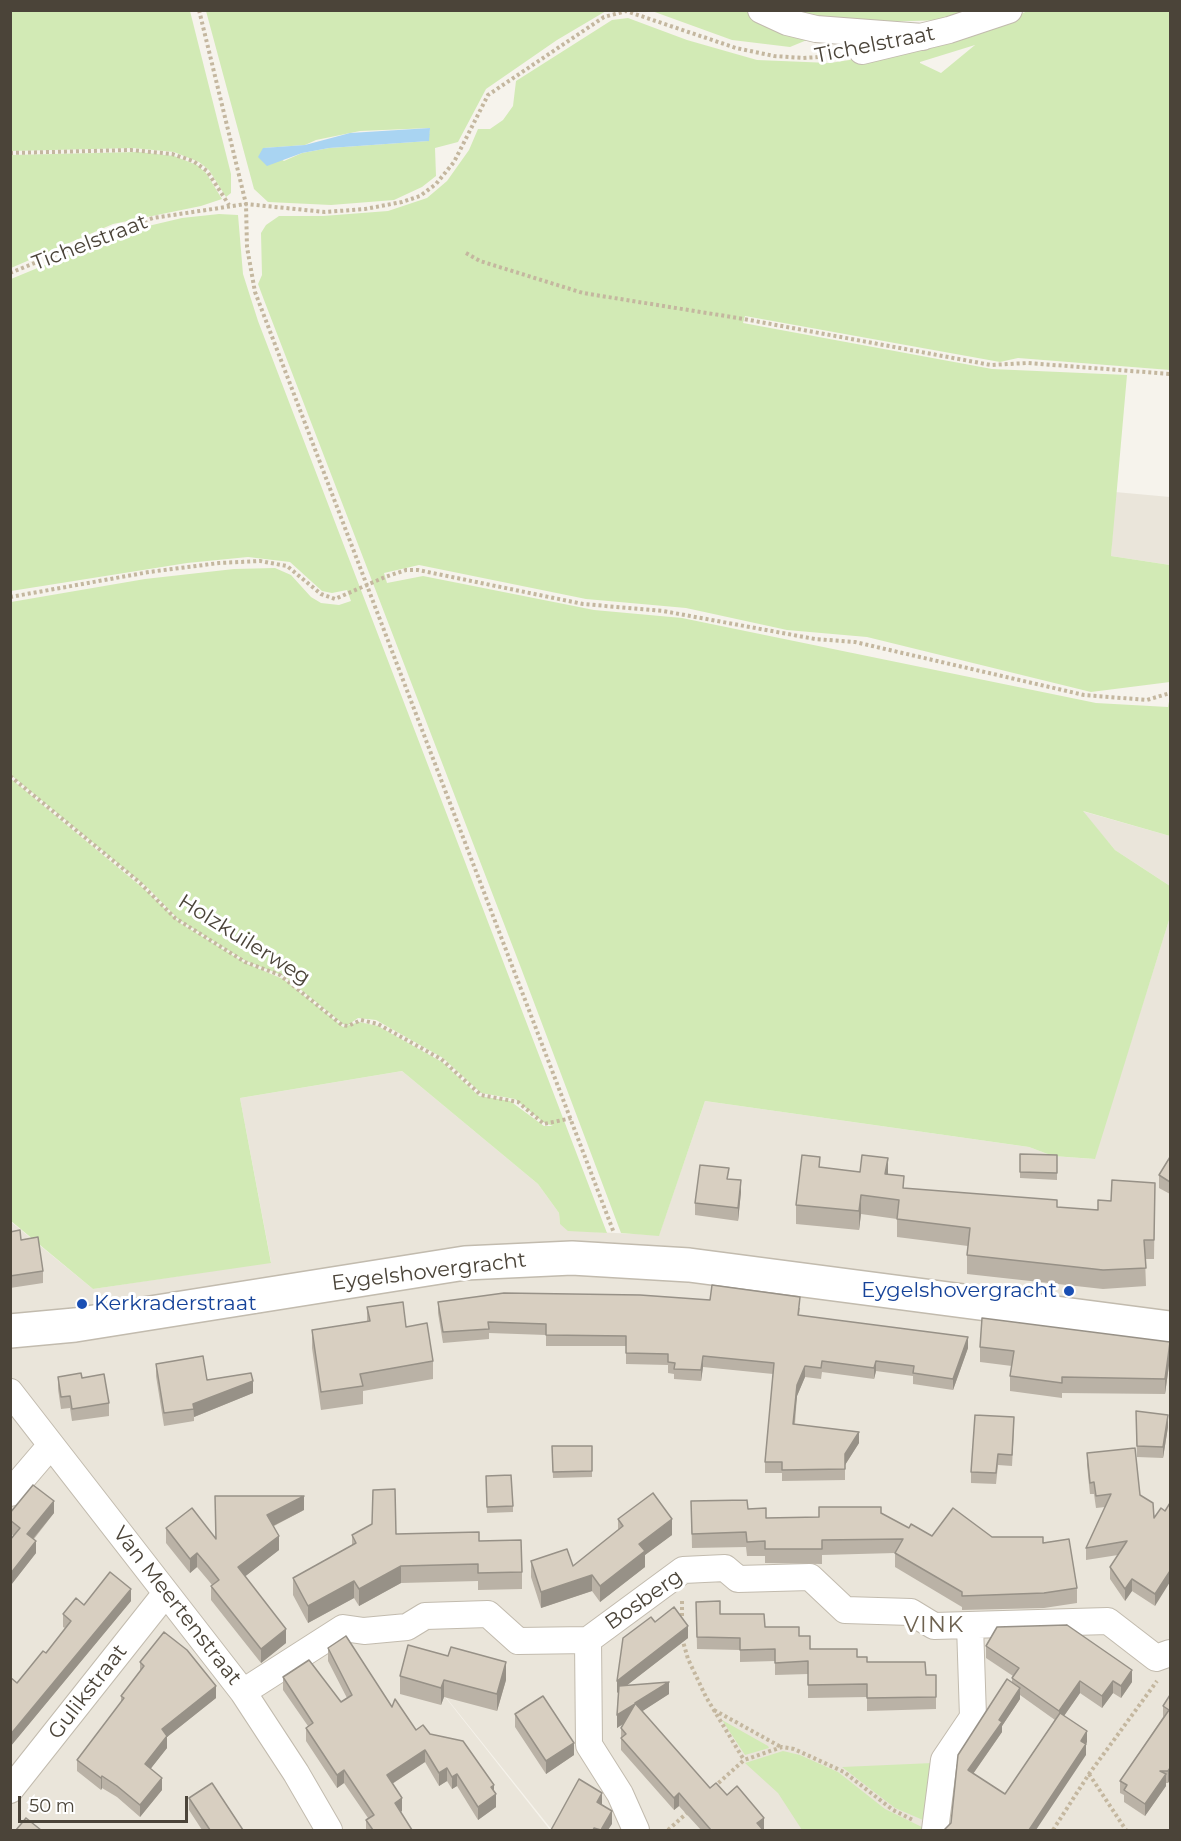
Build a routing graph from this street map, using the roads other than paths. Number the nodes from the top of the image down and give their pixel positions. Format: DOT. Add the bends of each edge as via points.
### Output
graph roads {
  1 [pos="761,10"];
  2 [pos="1009,10"];
  3 [pos="922,37"];
  4 [pos="862,51"];
  5 [pos="1170,1328"];
  6 [pos="10,1331"];
  7 [pos="10,1392"];
  8 [pos="51,1445"];
  9 [pos="10,1493"];
  10 [pos="166,1593"];
  11 [pos="970,1625"];
  12 [pos="588,1640"];
  13 [pos="1166,1663"];
  14 [pos="243,1692"];
  15 [pos="10,1790"];
  16 [pos="329,1830"];
  17 [pos="636,1830"];
  18 [pos="935,1830"];
  1 -- 3 [label="street" via="816,29"];
  2 -- 3 [label="street, Tichelstraat"];
  3 -- 4 [label="street, Tichelstraat"];
  5 -- 6 [label="street, Eygelshovergracht" via="689,1265 572,1258 465,1263 98,1321"];
  7 -- 8 [label="street, Van Meertenstraat"];
  8 -- 9 [label="street"];
  8 -- 10 [label="street, Van Meertenstraat"];
  10 -- 14 [label="street, Van Meertenstraat"];
  10 -- 15 [label="street, Gulikstraat"];
  11 -- 12 [label="street, Bosberg" via="934,1626 911,1612 844,1610 810,1577 738,1579 725,1568 683,1570"];
  11 -- 13 [label="street, Bosberg" via="1108,1622"];
  11 -- 18 [label="street" via="973,1717 944,1760"];
  12 -- 14 [label="street, Bosberg" via="518,1641 488,1614 425,1616 407,1627 364,1631 343,1628"];
  12 -- 17 [label="street, Bosberg" via="590,1744"];
  14 -- 16 [label="street, Van Meertenstraat"];
}
